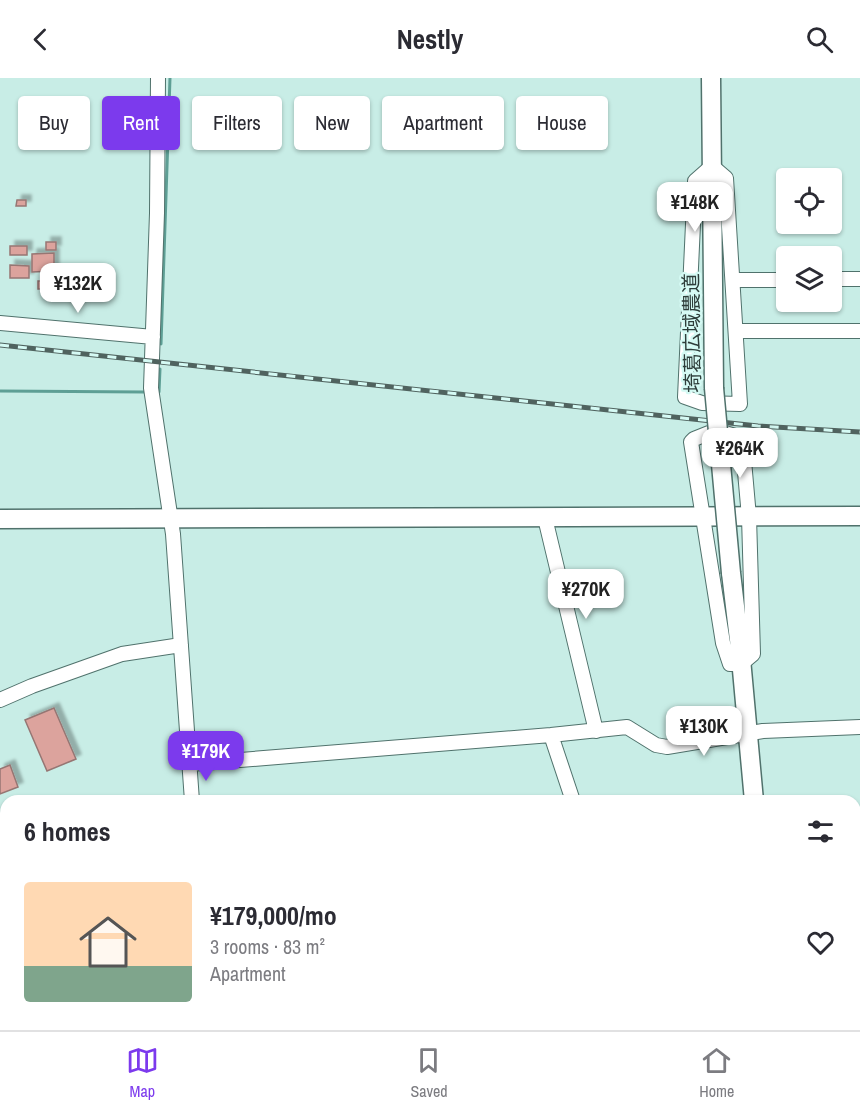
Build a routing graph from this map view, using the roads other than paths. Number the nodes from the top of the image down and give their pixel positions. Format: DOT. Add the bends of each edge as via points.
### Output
graph roads {
  1 [pos="159,78"];
  2 [pos="711,78"];
  3 [pos="712,166"];
  4 [pos="842,279"];
  5 [pos="860,279"];
  6 [pos="733,280"];
  7 [pos="776,280"];
  8 [pos="0,323"];
  9 [pos="736,331"];
  10 [pos="860,331"];
  11 [pos="153,337"];
  12 [pos="860,516"];
  13 [pos="703,517"];
  14 [pos="749,517"];
  15 [pos="545,518"];
  16 [pos="0,519"];
  17 [pos="171,519"];
  18 [pos="181,645"];
  19 [pos="741,664"];
  20 [pos="0,700"];
  21 [pos="860,727"];
  22 [pos="596,731"];
  23 [pos="749,734"];
  24 [pos="551,735"];
  25 [pos="190,764"];
  26 [pos="192,795"];
  27 [pos="571,795"];
  28 [pos="754,795"];
  1 -- 11 [label="street"];
  2 -- 3 [label="street, 埼葛広域農道"];
  3 -- 6 [label="street" via="726,178"];
  3 -- 9 [label="street" via="695,181 685,397 740,404"];
  3 -- 19 [label="street, 埼葛広域農道, bridge" via="714,388"];
  4 -- 5 [label="street"];
  6 -- 7 [label="street"];
  6 -- 9 [label="street"];
  8 -- 11 [label="street"];
  9 -- 10 [label="street"];
  11 -- 17 [label="street" via="151,388"];
  12 -- 14 [label="street"];
  13 -- 14 [label="street"];
  13 -- 14 [label="street" via="691,442 709,434 725,433 742,438"];
  13 -- 15 [label="street"];
  13 -- 19 [label="street" via="723,643 730,664"];
  14 -- 19 [label="street" via="753,654"];
  15 -- 17 [label="street"];
  15 -- 22 [label="street"];
  16 -- 17 [label="street"];
  17 -- 18 [label="street"];
  18 -- 20 [label="street" via="122,654"];
  18 -- 25 [label="street"];
  19 -- 23 [label="street, 埼葛広域農道"];
  21 -- 23 [label="street"];
  22 -- 23 [label="street" via="627,727 656,745 667,747"];
  22 -- 24 [label="street"];
  23 -- 28 [label="street, 埼葛広域農道"];
  24 -- 25 [label="street"];
  24 -- 27 [label="street"];
  25 -- 26 [label="street"];
}
